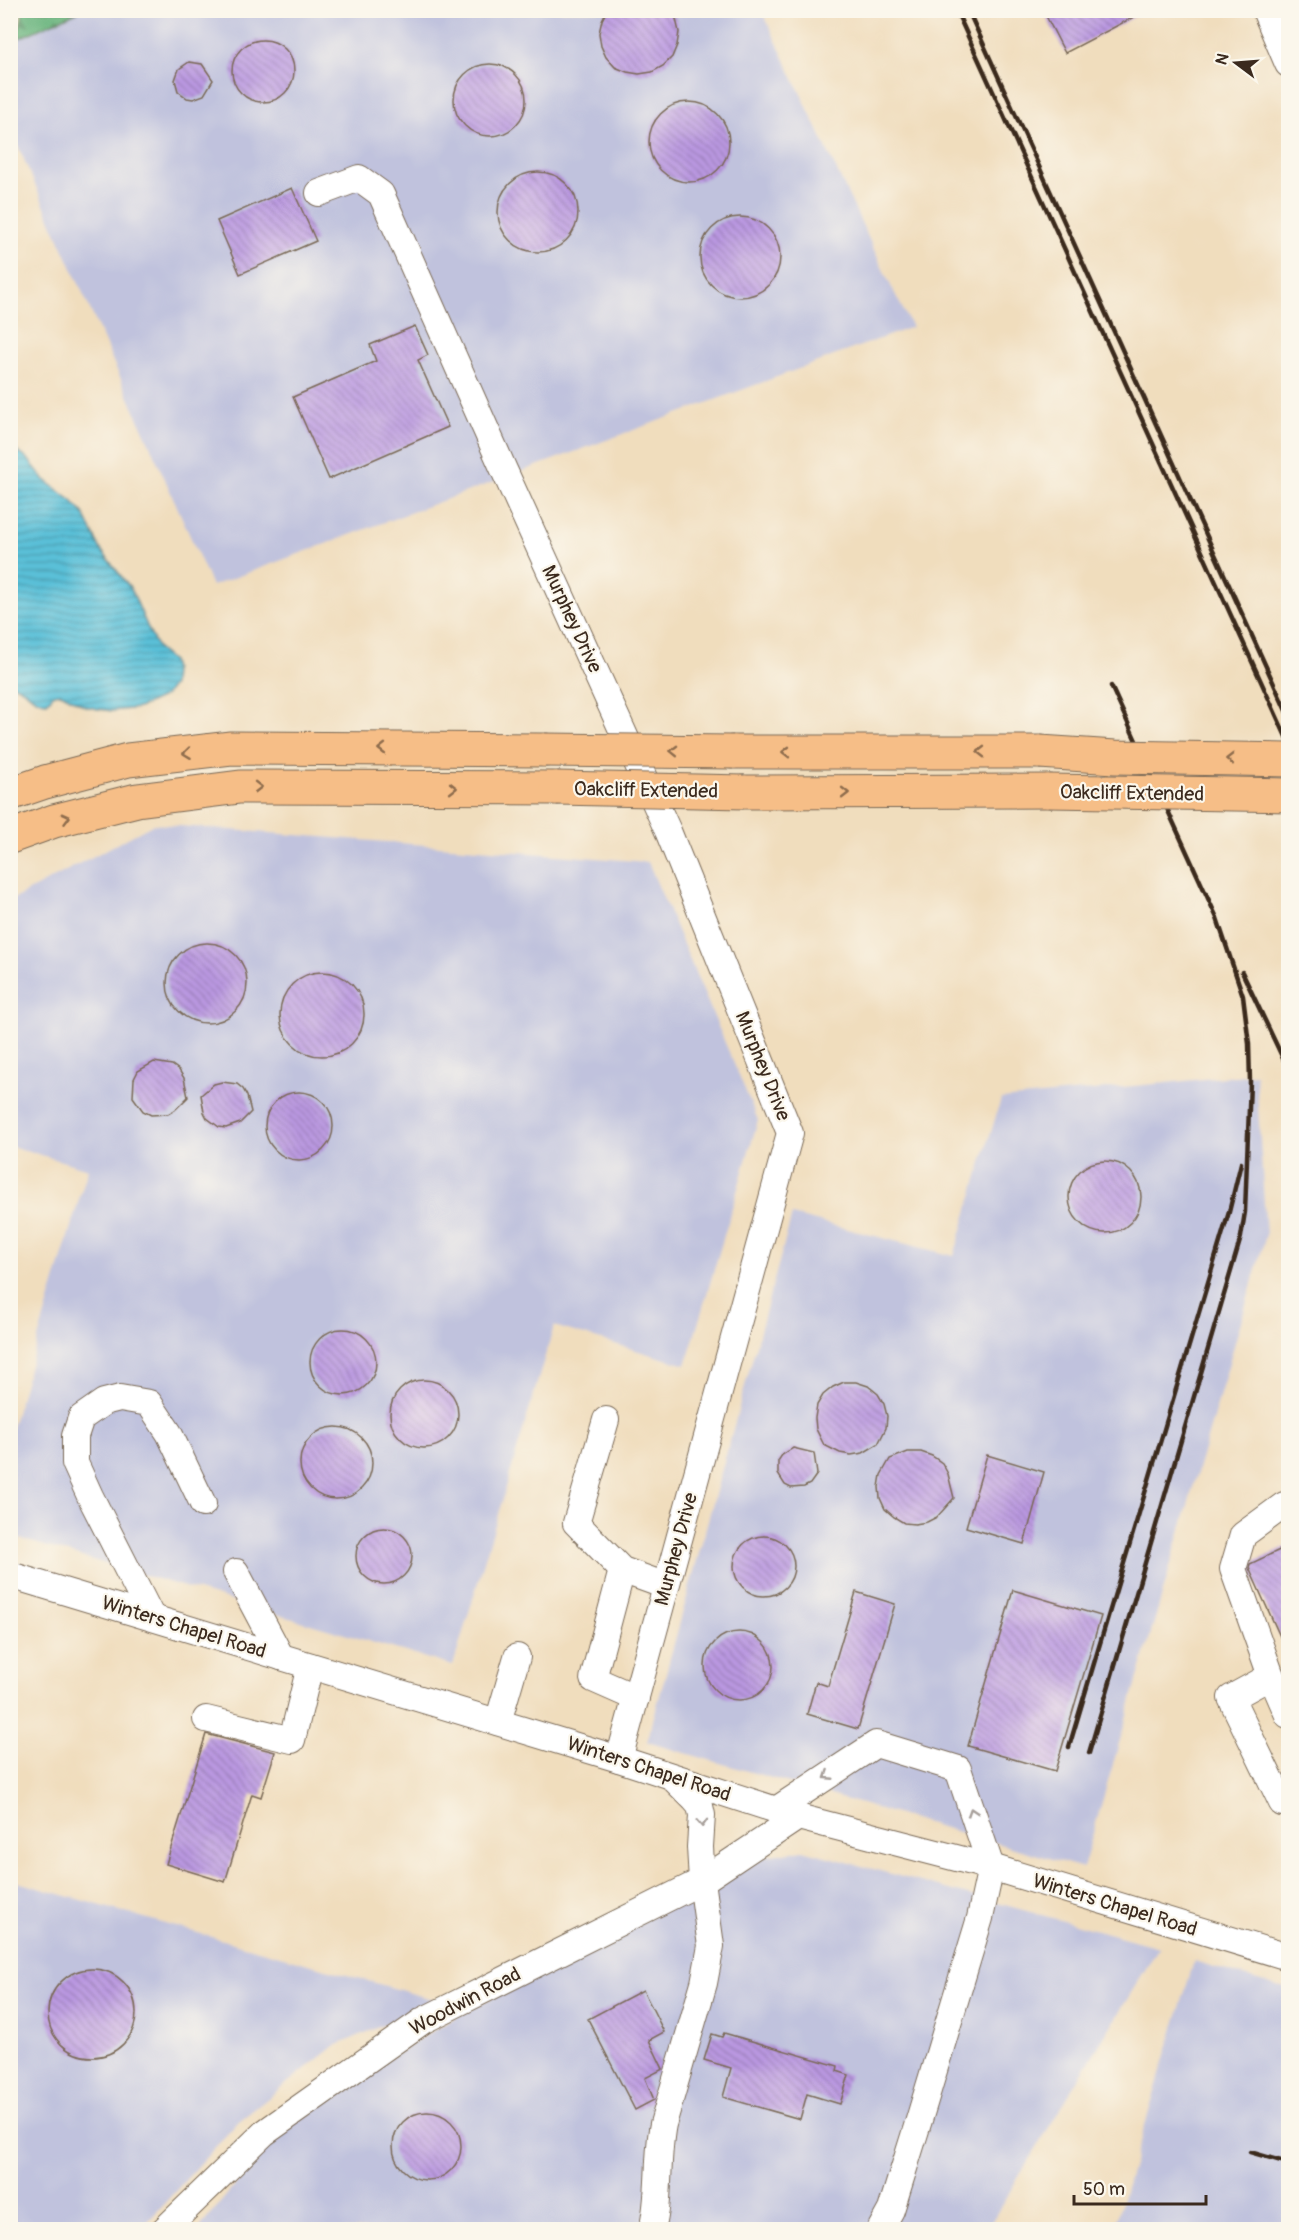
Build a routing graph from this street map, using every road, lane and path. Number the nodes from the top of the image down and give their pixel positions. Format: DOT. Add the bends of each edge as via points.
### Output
graph roads {
  1 [pos="1265,10"];
  2 [pos="1288,64"];
  3 [pos="319,192"];
  4 [pos="1288,760"];
  5 [pos="10,794"];
  6 [pos="1288,795"];
  7 [pos="10,837"];
  8 [pos="606,1419"];
  9 [pos="203,1504"];
  10 [pos="1284,1505"];
  11 [pos="622,1570"];
  12 [pos="236,1572"];
  13 [pos="10,1575"];
  14 [pos="666,1586"];
  15 [pos="151,1616"];
  16 [pos="281,1657"];
  17 [pos="517,1657"];
  18 [pos="310,1666"];
  19 [pos="1271,1676"];
  20 [pos="636,1698"];
  21 [pos="1288,1715"];
  22 [pos="206,1719"];
  23 [pos="498,1722"];
  24 [pos="619,1759"];
  25 [pos="672,1776"];
  26 [pos="1288,1802"];
  27 [pos="787,1814"];
  28 [pos="990,1867"];
  29 [pos="702,1881"];
  30 [pos="1287,1955"];
  31 [pos="164,2229"];
  32 [pos="652,2229"];
  33 [pos="880,2229"];
  1 -- 2 [label="street"];
  3 -- 14 [label="street, Murphey Drive" via="359,178 381,194 668,831 790,1133"];
  4 -- 5 [label="main road, Oakcliff Extended, one-way, bridge" via="1040,752 231,748 128,760"];
  7 -- 6 [label="main road, Oakcliff Extended, one-way, bridge" via="54,821 137,800 240,787"];
  8 -- 11 [label="street" via="576,1523"];
  9 -- 15 [label="street" via="169,1433 149,1403 120,1398 104,1402 81,1418 75,1436 75,1463"];
  10 -- 19 [label="street" via="1243,1535 1233,1569"];
  11 -- 14 [label="street"];
  11 -- 20 [label="street" via="593,1679"];
  12 -- 16 [label="street"];
  13 -- 15 [label="street, Winters Chapel Road"];
  14 -- 20 [label="street, Murphey Drive"];
  15 -- 16 [label="street, Winters Chapel Road"];
  16 -- 18 [label="street, Winters Chapel Road"];
  17 -- 23 [label="street"];
  18 -- 22 [label="street" via="292,1740"];
  18 -- 23 [label="street, Winters Chapel Road"];
  19 -- 21 [label="street"];
  19 -- 26 [label="street" via="1231,1698 1281,1803"];
  20 -- 24 [label="street, Murphey Drive"];
  23 -- 24 [label="street, Winters Chapel Road"];
  24 -- 25 [label="street, Winters Chapel Road"];
  25 -- 27 [label="street, Winters Chapel Road"];
  25 -- 29 [label="street, one-way" via="700,1806"];
  27 -- 28 [label="street, Winters Chapel Road"];
  28 -- 27 [label="street, Woodwin Road, one-way" via="958,1769 876,1744"];
  27 -- 29 [label="street, Woodwin Road"];
  28 -- 30 [label="street, Winters Chapel Road"];
  28 -- 33 [label="street" via="980,1918 923,2109 891,2210"];
  29 -- 31 [label="street, Woodwin Road" via="424,2020 264,2133"];
  29 -- 32 [label="street" via="711,1946 663,2124"];
}
